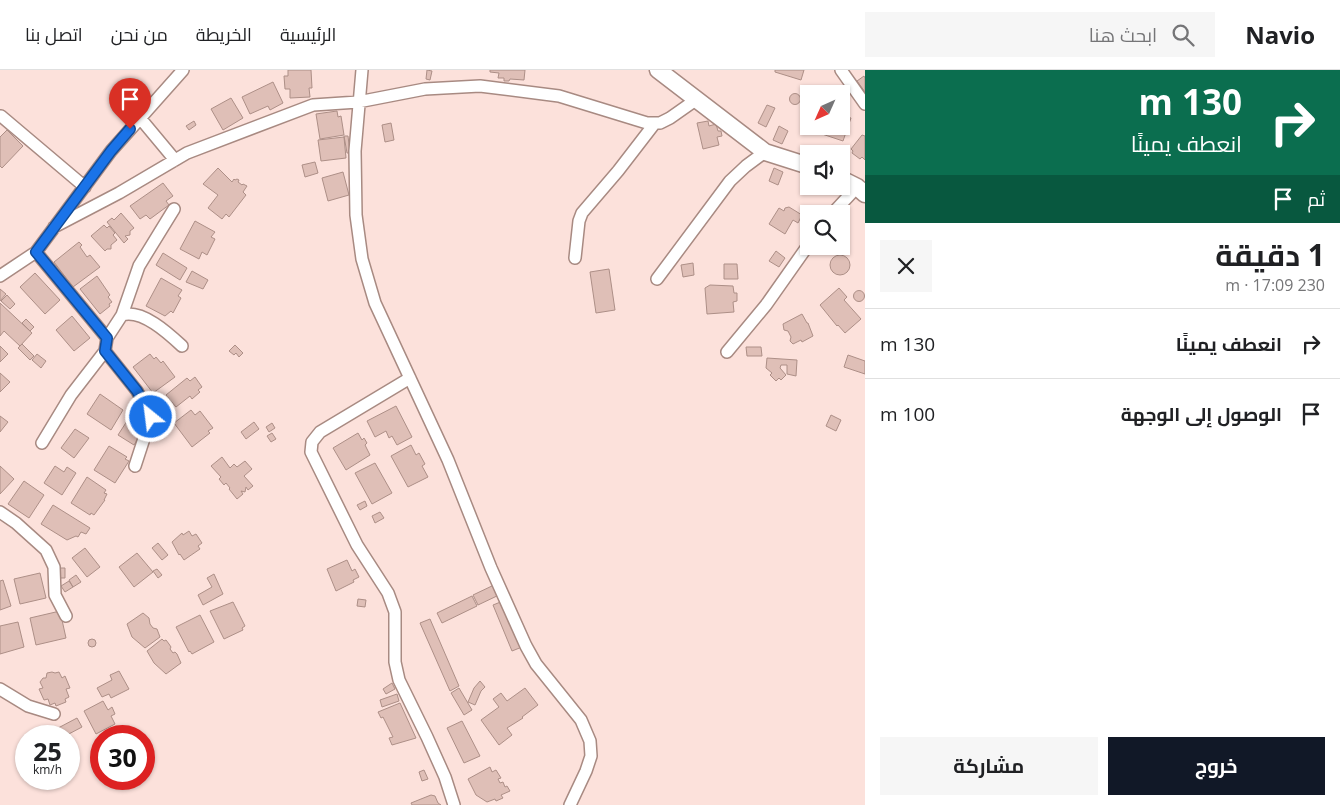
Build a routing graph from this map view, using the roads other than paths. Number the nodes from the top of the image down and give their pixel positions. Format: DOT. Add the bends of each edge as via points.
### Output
graph roads {
  1 [pos="183,70"];
  2 [pos="362,70"];
  3 [pos="658,70"];
  4 [pos="841,70"];
  5 [pos="697,99"];
  6 [pos="358,102"];
  7 [pos="865,104"];
  8 [pos="1,116"];
  9 [pos="140,118"];
  10 [pos="656,123"];
  11 [pos="765,152"];
  12 [pos="175,160"];
  13 [pos="800,163"];
  14 [pos="850,184"];
  15 [pos="85,186"];
  16 [pos="861,190"];
  17 [pos="843,205"];
  18 [pos="174,209"];
  19 [pos="54,227"];
  20 [pos="36,252"];
  21 [pos="801,255"];
  22 [pos="575,258"];
  23 [pos="0,276"];
  24 [pos="658,279"];
  25 [pos="122,314"];
  26 [pos="107,338"];
  27 [pos="182,346"];
  28 [pos="105,351"];
  29 [pos="727,352"];
  30 [pos="410,378"];
  31 [pos="42,443"];
  32 [pos="135,466"];
  33 [pos="0,512"];
  34 [pos="66,616"];
  35 [pos="0,689"];
  36 [pos="54,714"];
  37 [pos="570,804"];
  38 [pos="454,805"];
  1 -- 9 [label="street"];
  2 -- 6 [label="street"];
  3 -- 5 [label="street"];
  4 -- 7 [label="street"];
  5 -- 10 [label="street" via="670,118"];
  5 -- 11 [label="street"];
  6 -- 10 [label="street" via="426,89 480,86 559,96"];
  6 -- 12 [label="street" via="313,105"];
  6 -- 30 [label="street" via="356,206 362,259 374,304"];
  8 -- 15 [label="street"];
  9 -- 12 [label="street"];
  9 -- 15 [label="street"];
  10 -- 22 [label="street" via="582,213"];
  11 -- 13 [label="street"];
  11 -- 24 [label="street" via="730,181"];
  12 -- 19 [label="street"];
  14 -- 16 [label="street"];
  15 -- 19 [label="street"];
  16 -- 17 [label="street"];
  18 -- 25 [label="street" via="139,266"];
  19 -- 20 [label="street"];
  20 -- 23 [label="street"];
  20 -- 26 [label="street"];
  21 -- 29 [label="street"];
  25 -- 26 [label="street"];
  25 -- 27 [label="street" via="139,316 157,325"];
  26 -- 28 [label="street"];
  28 -- 31 [label="street" via="71,395"];
  28 -- 32 [label="street" via="137,391 151,417"];
  30 -- 37 [label="street" via="526,646 536,664 581,720 590,742 591,756"];
  30 -- 38 [label="street" via="320,432 312,442 311,452 357,546 388,593 395,612 395,662 399,680 445,777"];
  33 -- 34 [label="street" via="46,550 54,567 55,596"];
  35 -- 36 [label="street" via="28,706"];
}
